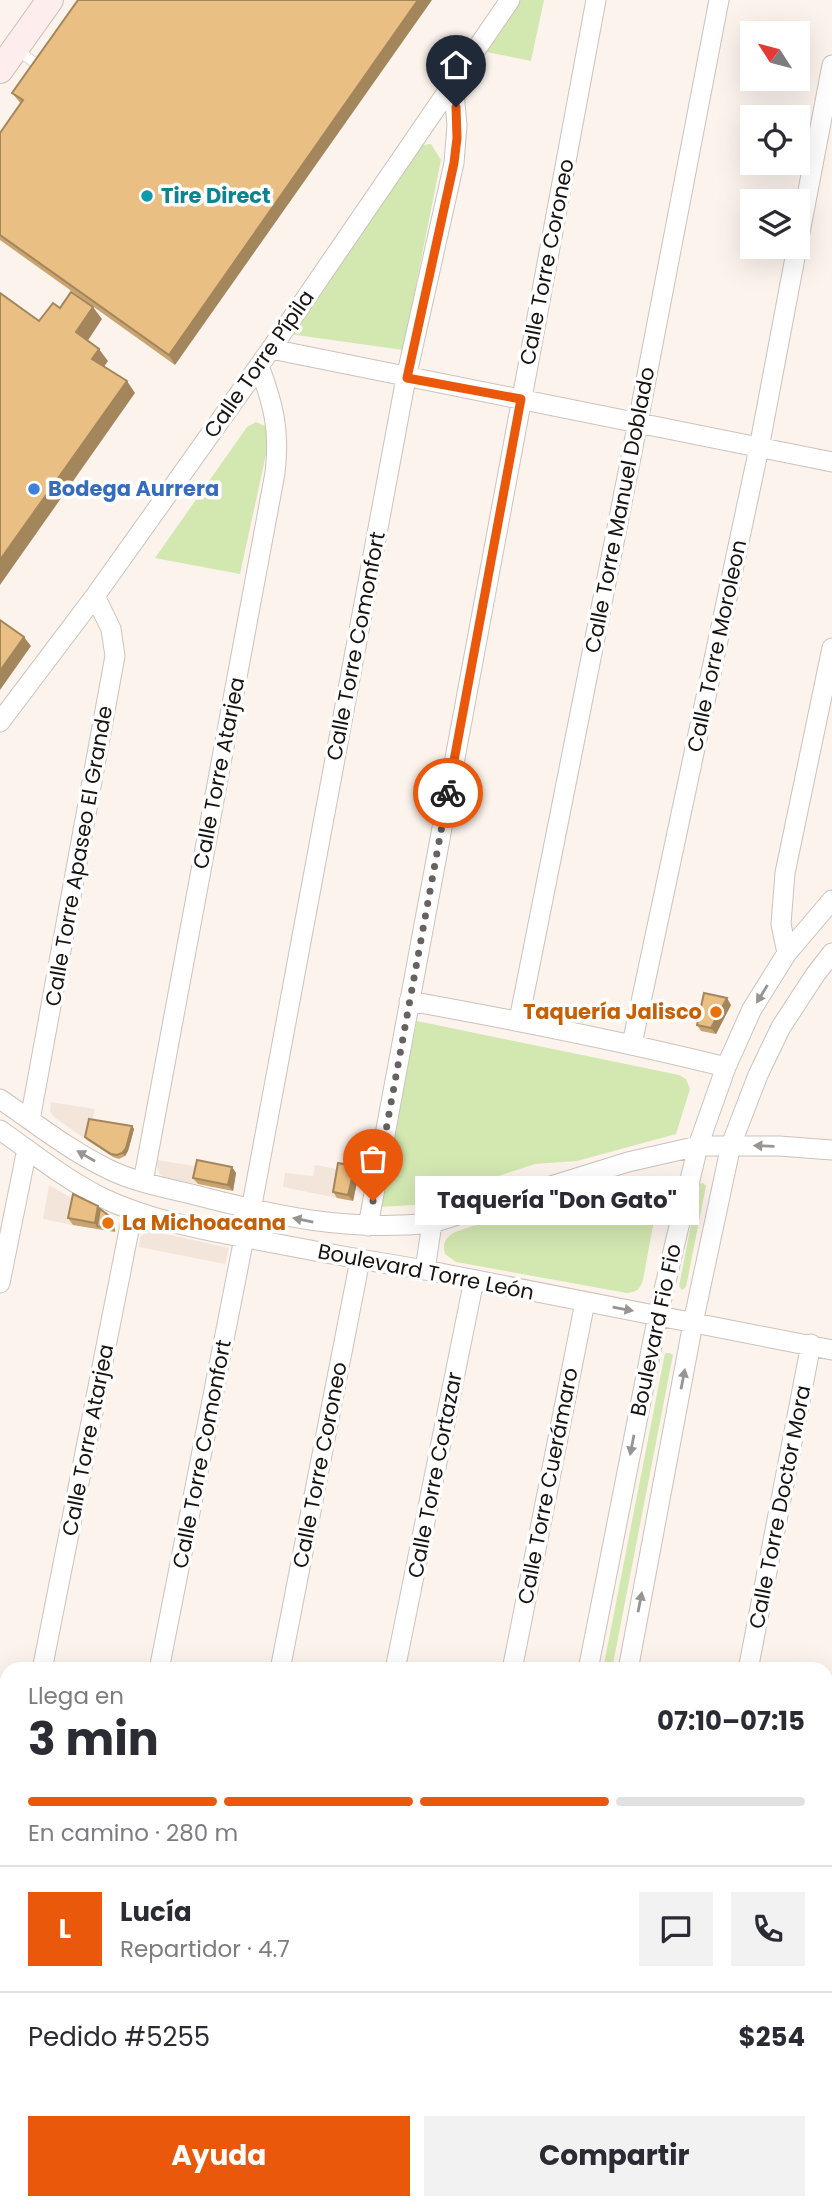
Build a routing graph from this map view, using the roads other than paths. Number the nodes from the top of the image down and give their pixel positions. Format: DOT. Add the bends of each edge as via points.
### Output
graph roads {
  1 [pos="50,0"];
  2 [pos="510,0"];
  3 [pos="596,0"];
  4 [pos="719,0"];
  5 [pos="15,48"];
  6 [pos="832,65"];
  7 [pos="0,70"];
  8 [pos="54,76"];
  9 [pos="453,82"];
  10 [pos="809,189"];
  11 [pos="795,259"];
  12 [pos="271,349"];
  13 [pos="259,366"];
  14 [pos="407,378"];
  15 [pos="521,399"];
  16 [pos="638,422"];
  17 [pos="759,448"];
  18 [pos="832,462"];
  19 [pos="94,596"];
  20 [pos="832,648"];
  21 [pos="827,701"];
  22 [pos="0,722"];
  23 [pos="832,900"];
  24 [pos="788,953"];
  25 [pos="832,953"];
  26 [pos="409,1001"];
  27 [pos="519,1020"];
  28 [pos="632,1044"];
  29 [pos="726,1067"];
  30 [pos="0,1099"];
  31 [pos="30,1120"];
  32 [pos="0,1130"];
  33 [pos="731,1145"];
  34 [pos="698,1146"];
  35 [pos="27,1149"];
  36 [pos="832,1150"];
  37 [pos="143,1182"];
  38 [pos="133,1210"];
  39 [pos="251,1210"];
  40 [pos="432,1223"];
  41 [pos="368,1226"];
  42 [pos="244,1237"];
  43 [pos="360,1260"];
  44 [pos="425,1270"];
  45 [pos="474,1280"];
  46 [pos="0,1283"];
  47 [pos="585,1302"];
  48 [pos="658,1315"];
  49 [pos="693,1323"];
  50 [pos="811,1344"];
  51 [pos="832,1350"];
  52 [pos="44,1662"];
  53 [pos="161,1662"];
  54 [pos="282,1662"];
  55 [pos="397,1662"];
  56 [pos="514,1662"];
  57 [pos="590,1662"];
  58 [pos="629,1662"];
  59 [pos="750,1662"];
  1 -- 5 [label="main road"];
  2 -- 9 [label="street, Calle Torre Pípila"];
  3 -- 15 [label="street, Calle Torre Coroneo"];
  4 -- 16 [label="street, Calle Torre Manuel Doblado"];
  5 -- 7 [label="main road"];
  5 -- 8 [label="lane"];
  6 -- 10 [label="street, Calle Torre Moroleon"];
  9 -- 12 [label="street, Calle Torre Pípila"];
  9 -- 14 [label="street, Calle Torre Comonfort" via="454,163"];
  11 -- 17 [label="street, Calle Torre Moroleon"];
  12 -- 13 [label="street, Calle Torre Pípila"];
  12 -- 14 [label="street"];
  13 -- 19 [label="street, Calle Torre Pípila"];
  13 -- 37 [label="street, Calle Torre Atarjea" via="277,431 275,473"];
  14 -- 15 [label="street"];
  14 -- 39 [label="street, Calle Torre Comonfort"];
  15 -- 16 [label="street"];
  15 -- 26 [label="street, Calle Torre Coroneo"];
  16 -- 17 [label="street"];
  16 -- 27 [label="street, Calle Torre Manuel Doblado"];
  17 -- 18 [label="street"];
  17 -- 28 [label="street, Calle Torre Moroleon"];
  19 -- 22 [label="street, Calle Torre Pípila"];
  19 -- 31 [label="street, Calle Torre Apaseo El Grande" via="111,629 115,656"];
  20 -- 21 [label="street"];
  21 -- 24 [label="street" via="785,873 781,924"];
  23 -- 24 [label="street, Boulevard Fio Fio"];
  24 -- 29 [label="street, Boulevard Fio Fio, one-way" via="752,1009"];
  25 -- 33 [label="street, Boulevard Fio Fio" via="781,1027"];
  26 -- 27 [label="street"];
  26 -- 41 [label="street, Calle Torre Coroneo"];
  27 -- 28 [label="street"];
  28 -- 29 [label="street"];
  29 -- 34 [label="street, Boulevard Fio Fio"];
  30 -- 31 [label="street, Boulevard Torre León"];
  37 -- 31 [label="street, Boulevard Torre León, one-way" via="108,1169"];
  32 -- 35 [label="street, Boulevard Torre León"];
  33 -- 34 [label="street, Boulevard Torre León"];
  36 -- 33 [label="street, Boulevard Torre León, one-way"];
  33 -- 49 [label="street, Boulevard Fio Fio"];
  34 -- 40 [label="street, Boulevard Torre León" via="628,1162"];
  34 -- 48 [label="street, Boulevard Fio Fio"];
  35 -- 38 [label="street, Boulevard Torre León" via="102,1197"];
  35 -- 46 [label="street"];
  37 -- 39 [label="street, Boulevard Torre León"];
  38 -- 42 [label="street, Boulevard Torre León"];
  38 -- 52 [label="street, Calle Torre Atarjea"];
  41 -- 39 [label="street, Boulevard Torre León, one-way"];
  40 -- 41 [label="street, Boulevard Torre León"];
  40 -- 44 [label="street"];
  42 -- 43 [label="street, Boulevard Torre León"];
  42 -- 53 [label="street, Calle Torre Comonfort"];
  43 -- 44 [label="street, Boulevard Torre León"];
  43 -- 54 [label="street, Calle Torre Coroneo"];
  44 -- 45 [label="street, Boulevard Torre León"];
  45 -- 47 [label="street, Boulevard Torre León"];
  45 -- 55 [label="street, Calle Torre Cortazar"];
  47 -- 48 [label="street, Boulevard Torre León, one-way"];
  47 -- 56 [label="street, Calle Torre Cuerámaro"];
  48 -- 49 [label="street, Boulevard Torre León"];
  48 -- 57 [label="street, Boulevard Fio Fio, one-way"];
  49 -- 50 [label="street, Boulevard Torre León"];
  58 -- 49 [label="street, Boulevard Fio Fio, one-way"];
  50 -- 51 [label="street, Boulevard Torre León"];
  50 -- 59 [label="street, Calle Torre Doctor Mora"];
}
